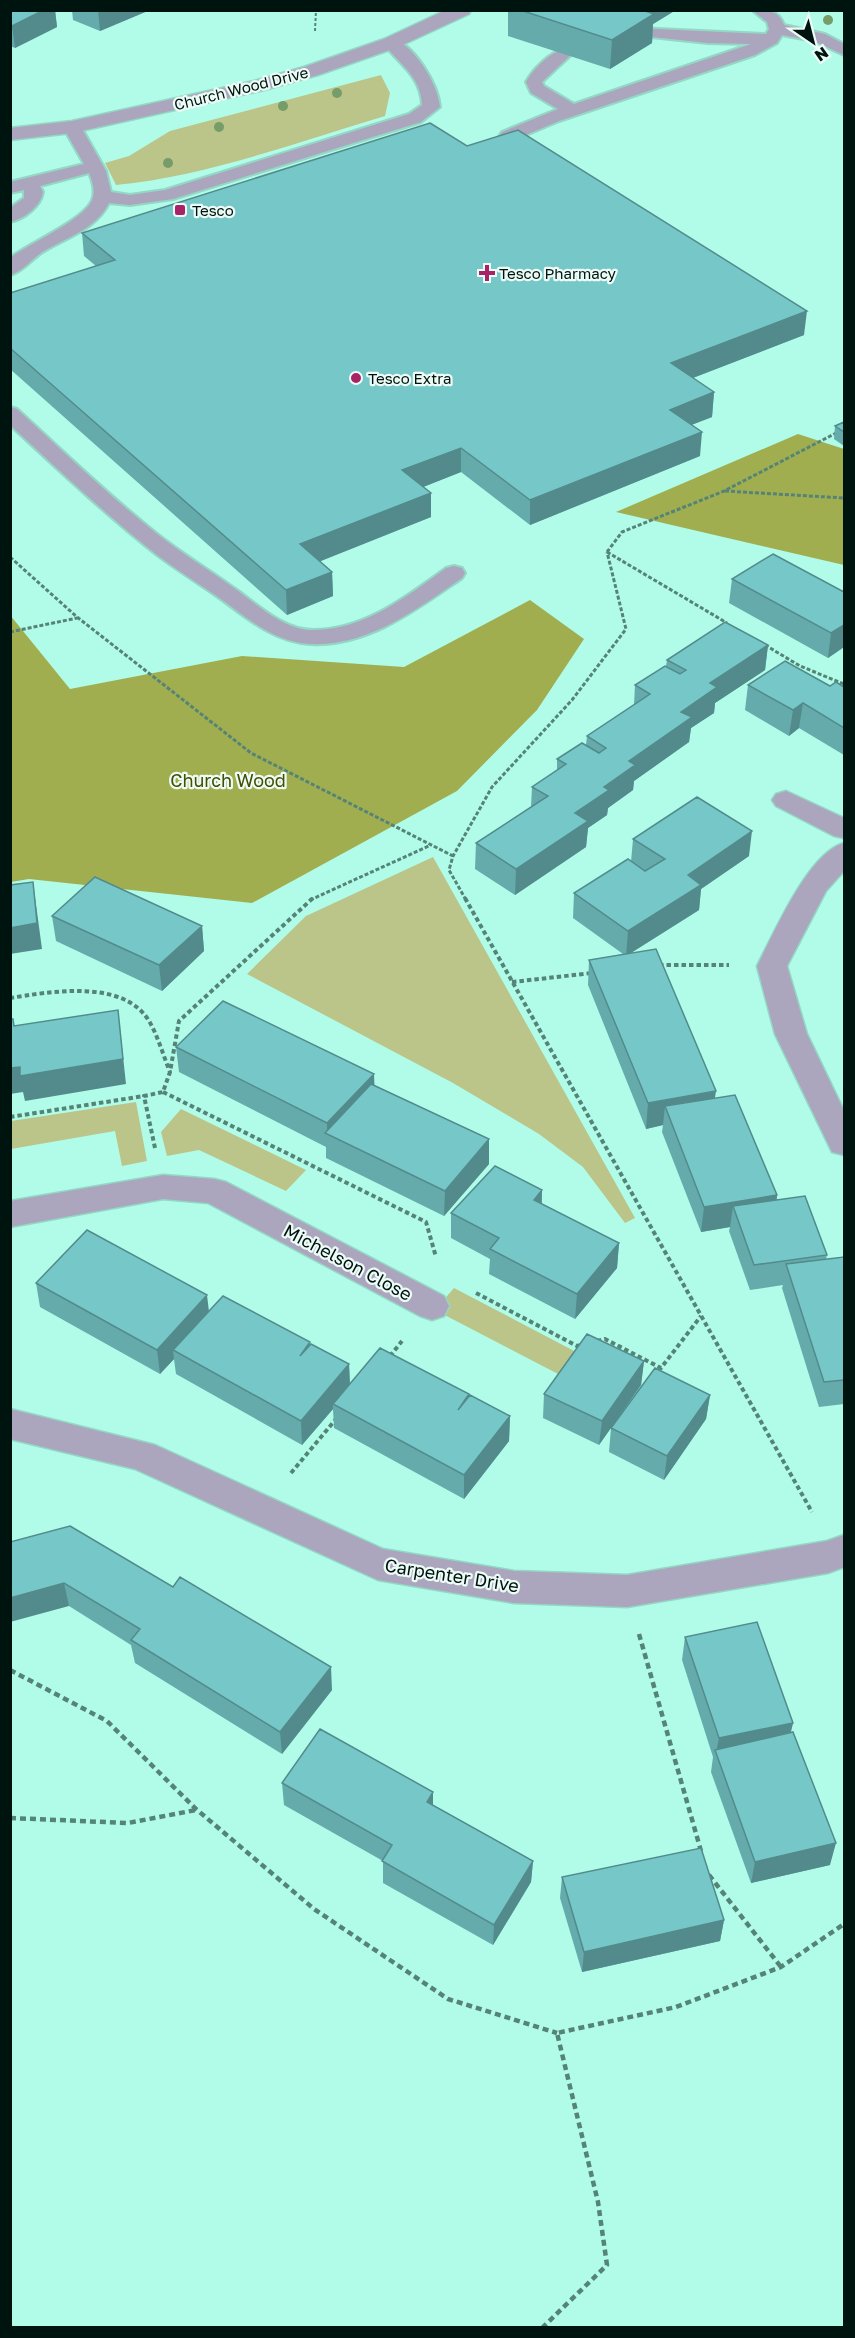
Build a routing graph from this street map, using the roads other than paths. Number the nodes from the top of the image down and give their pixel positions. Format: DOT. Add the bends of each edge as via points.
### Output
graph roads {
  1 [pos="462,10"];
  2 [pos="760,10"];
  3 [pos="642,31"];
  4 [pos="774,34"];
  5 [pos="390,43"];
  6 [pos="844,50"];
  7 [pos="564,54"];
  8 [pos="573,111"];
  9 [pos="72,127"];
  10 [pos="10,134"];
  11 [pos="510,155"];
  12 [pos="93,167"];
  13 [pos="30,184"];
  14 [pos="10,188"];
  15 [pos="103,197"];
  16 [pos="10,218"];
  17 [pos="13,264"];
  18 [pos="10,412"];
  19 [pos="454,573"];
  20 [pos="786,800"];
  21 [pos="844,829"];
  22 [pos="844,853"];
  23 [pos="844,1143"];
  24 [pos="10,1214"];
  25 [pos="443,1294"];
  26 [pos="10,1424"];
  27 [pos="836,1554"];
  1 -- 5 [label="street, Church Wood Drive"];
  2 -- 4 [label="lane" via="774,20"];
  3 -- 4 [label="lane" via="708,38"];
  4 -- 6 [label="lane" via="819,37"];
  4 -- 8 [label="lane" via="750,51"];
  5 -- 9 [label="street, Church Wood Drive" via="257,86"];
  5 -- 15 [label="lane" via="416,66 431,96 431,107 415,118 167,195 130,200"];
  7 -- 8 [label="lane" via="534,82 537,89"];
  8 -- 11 [label="lane" via="508,136 501,147"];
  9 -- 10 [label="street, Church Wood Drive"];
  9 -- 12 [label="lane"];
  12 -- 13 [label="lane"];
  12 -- 15 [label="lane"];
  13 -- 14 [label="lane"];
  13 -- 16 [label="lane" via="33,201"];
  15 -- 17 [label="lane" via="83,223"];
  18 -- 19 [label="lane" via="168,553 268,623 289,633 310,637 335,635 372,626"];
  20 -- 21 [label="street"];
  22 -- 23 [label="street" via="814,886 772,966 791,1034"];
  24 -- 25 [label="street, Michelson Close" via="164,1187 214,1191"];
  26 -- 27 [label="street, Carpenter Drive" via="142,1456 378,1564 514,1587 627,1591"];
}
